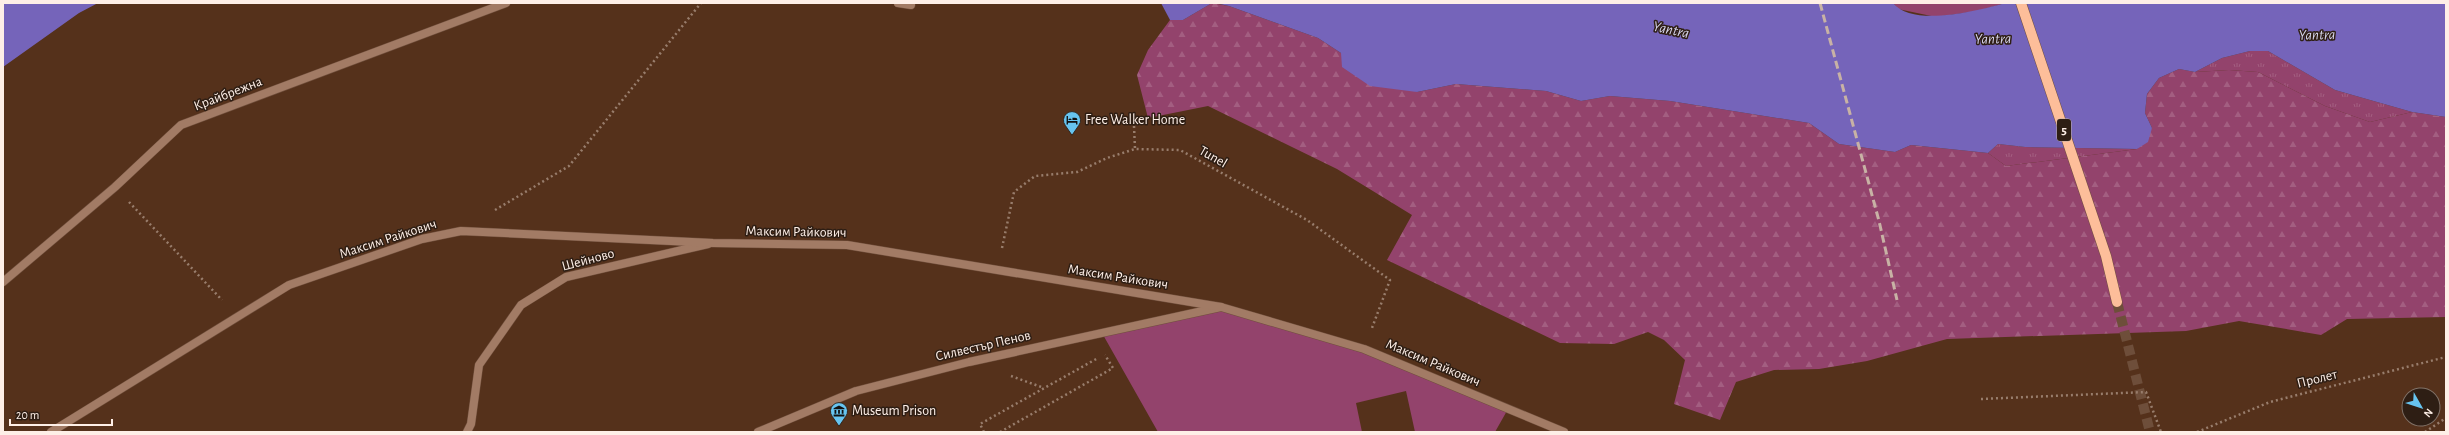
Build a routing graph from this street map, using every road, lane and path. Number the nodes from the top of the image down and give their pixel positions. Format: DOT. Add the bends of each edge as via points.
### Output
graph roads {
  1 [pos="506,3"];
  2 [pos="701,3"];
  3 [pos="898,3"];
  4 [pos="2021,3"];
  5 [pos="911,5"];
  6 [pos="1134,126"];
  7 [pos="1135,149"];
  8 [pos="115,187"];
  9 [pos="460,231"];
  10 [pos="713,243"];
  11 [pos="998,270"];
  12 [pos="3,282"];
  13 [pos="2117,302"];
  14 [pos="1221,307"];
  15 [pos="238,317"];
  16 [pos="1364,349"];
  17 [pos="2446,357"];
  18 [pos="1981,399"];
  19 [pos="2446,418"];
  20 [pos="51,432"];
  21 [pos="467,432"];
  22 [pos="758,432"];
  23 [pos="984,432"];
  24 [pos="1000,432"];
  25 [pos="1564,432"];
  26 [pos="2161,432"];
  27 [pos="2197,432"];
  28 [pos="2425,432"];
  1 -- 8 [label="street, Крайбрежна" via="181,125"];
  2 -- 9 [label="path" via="569,166"];
  3 -- 5 [label="street"];
  4 -- 13 [label="main road, 5" via="2106,256"];
  6 -- 7 [label="path"];
  7 -- 11 [label="path, Tunel" via="1077,172 1035,176 1014,192"];
  7 -- 16 [label="path, Tunel" via="1180,150 1307,220 1390,280"];
  8 -- 12 [label="street, Крайбрежна"];
  8 -- 15 [label="path"];
  9 -- 10 [label="street, Максим Райкович"];
  9 -- 15 [label="street, Максим Райкович" via="422,239 289,286"];
  10 -- 11 [label="street, Максим Райкович" via="847,245"];
  10 -- 21 [label="street, Шейново" via="566,277 520,305 479,365 471,424"];
  11 -- 14 [label="street, Максим Райкович"];
  14 -- 16 [label="street, Максим Райкович"];
  14 -- 22 [label="street, Силвестър Пенов" via="969,362 856,390"];
  15 -- 20 [label="street, Максим Райкович"];
  16 -- 25 [label="street, Максим Райкович"];
  17 -- 27 [label="path, Пролет" via="2270,402"];
  18 -- 26 [label="path" via="2146,392"];
  19 -- 28 [label="path"];
  23 -- 24 [label="path" via="980,424 1104,354 1112,368"];
}
